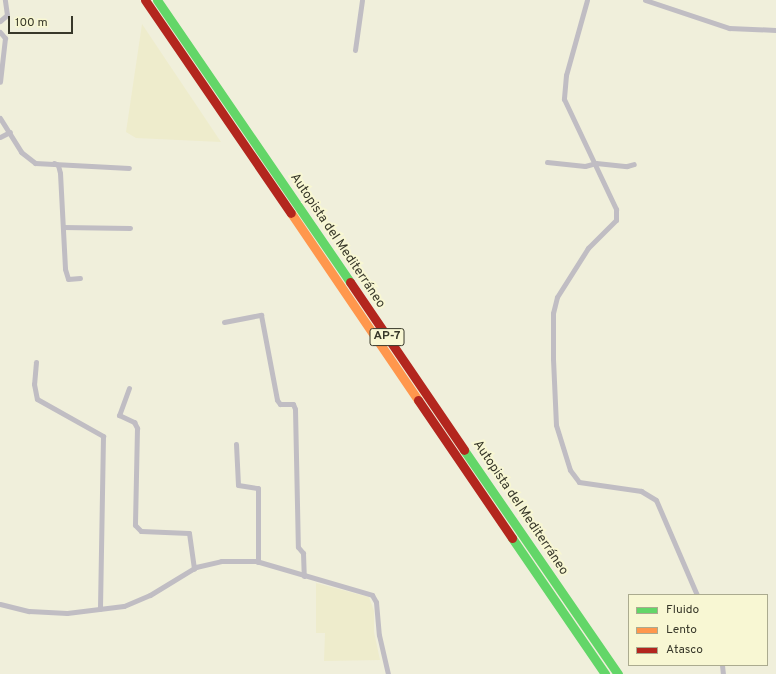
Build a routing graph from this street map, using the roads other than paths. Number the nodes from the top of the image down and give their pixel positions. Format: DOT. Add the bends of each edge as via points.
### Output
graph roads {
  1 [pos="5,0"];
  2 [pos="146,0"];
  3 [pos="156,0"];
  4 [pos="362,0"];
  5 [pos="587,0"];
  6 [pos="645,0"];
  7 [pos="0,21"];
  8 [pos="776,30"];
  9 [pos="0,32"];
  10 [pos="355,50"];
  11 [pos="0,82"];
  12 [pos="0,118"];
  13 [pos="10,132"];
  14 [pos="0,137"];
  15 [pos="547,162"];
  16 [pos="54,163"];
  17 [pos="593,163"];
  18 [pos="634,164"];
  19 [pos="129,168"];
  20 [pos="63,227"];
  21 [pos="130,228"];
  22 [pos="80,278"];
  23 [pos="224,322"];
  24 [pos="36,362"];
  25 [pos="129,388"];
  26 [pos="236,444"];
  27 [pos="258,562"];
  28 [pos="194,569"];
  29 [pos="304,576"];
  30 [pos="696,594"];
  31 [pos="0,604"];
  32 [pos="100,609"];
  33 [pos="388,674"];
  34 [pos="606,674"];
  35 [pos="618,674"];
  1 -- 7 [label="street" via="7,15"];
  2 -- 34 [label="highway, Autopista del Mediterráneo / AP-7"];
  3 -- 35 [label="highway, Autopista del Mediterráneo / AP-7"];
  4 -- 10 [label="street"];
  5 -- 17 [label="street" via="566,75 564,99"];
  6 -- 8 [label="street" via="729,28"];
  9 -- 11 [label="street" via="5,38"];
  12 -- 13 [label="street"];
  13 -- 14 [label="street"];
  13 -- 16 [label="street" via="30,161"];
  15 -- 17 [label="street" via="585,166"];
  16 -- 19 [label="street"];
  16 -- 20 [label="street" via="58,165 60,173"];
  17 -- 18 [label="street" via="627,166"];
  17 -- 30 [label="street" via="616,209 616,220 581,258 557,297 553,313 552,359 556,425 570,470 579,482 641,491 656,500"];
  20 -- 21 [label="street"];
  20 -- 22 [label="street" via="68,279"];
  23 -- 29 [label="street" via="261,315 277,400 280,404 293,404 295,409 298,547 303,553"];
  24 -- 32 [label="street" via="34,384 38,399 103,436"];
  25 -- 28 [label="street" via="119,415 134,422 137,428 135,525 141,531 189,533"];
  26 -- 27 [label="street" via="238,485 258,488"];
  27 -- 28 [label="street" via="221,561"];
  27 -- 29 [label="street"];
  28 -- 32 [label="street" via="137,601 124,606"];
  29 -- 33 [label="street" via="372,595 376,602 379,635"];
  31 -- 32 [label="street" via="29,610 67,613"];
}
